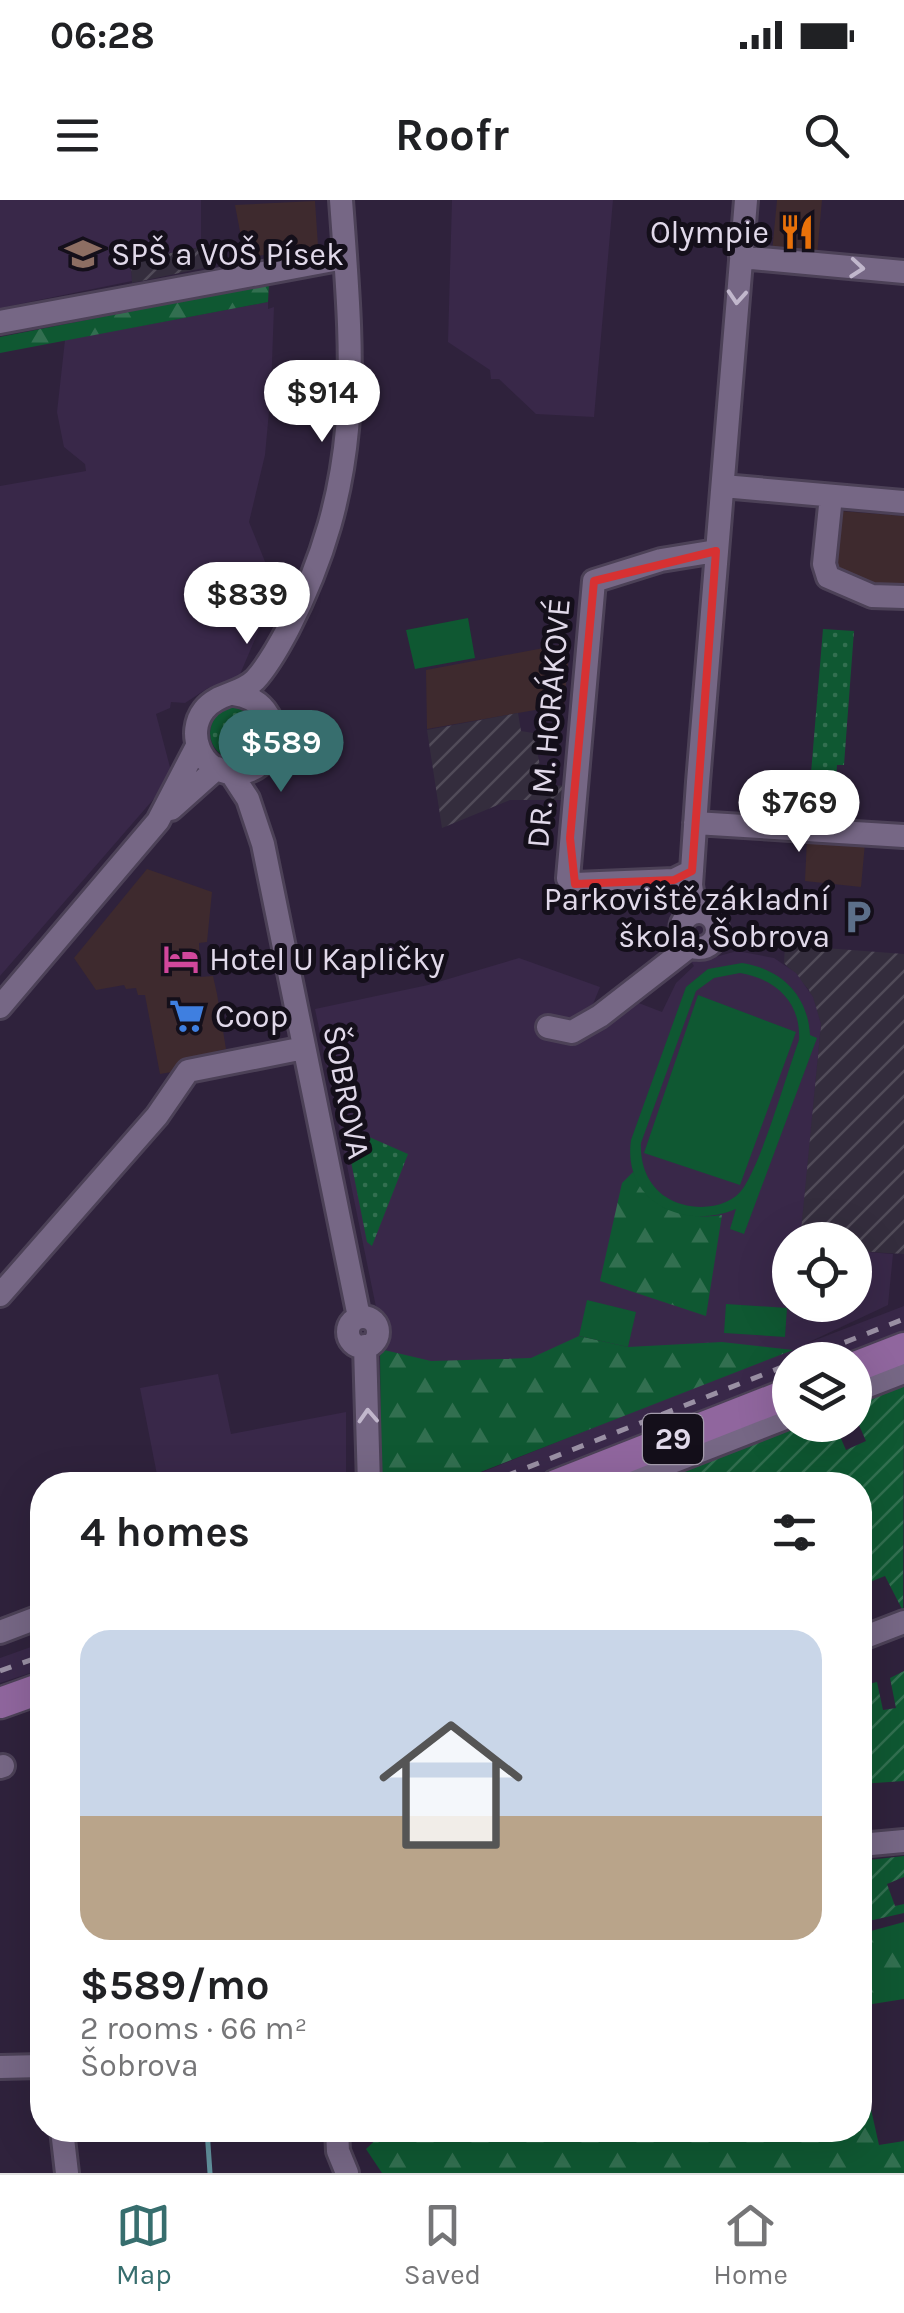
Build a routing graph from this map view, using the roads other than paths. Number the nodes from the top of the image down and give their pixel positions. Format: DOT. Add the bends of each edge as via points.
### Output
graph roads {
  1 [pos="341,200"];
  2 [pos="746,200"];
  3 [pos="740,257"];
  4 [pos="344,258"];
  5 [pos="904,272"];
  6 [pos="0,322"];
  7 [pos="723,486"];
  8 [pos="831,496"];
  9 [pos="904,502"];
  10 [pos="716,551"];
  11 [pos="904,597"];
  12 [pos="287,631"];
  13 [pos="234,694"];
  14 [pos="269,713"];
  15 [pos="198,746"];
  16 [pos="256,767"];
  17 [pos="224,770"];
  18 [pos="158,821"];
  19 [pos="257,822"];
  20 [pos="695,823"];
  21 [pos="904,836"];
  22 [pos="692,871"];
  23 [pos="0,1007"];
  24 [pos="548,1027"];
  25 [pos="304,1048"];
  26 [pos="0,1296"];
  27 [pos="904,1348"];
  28 [pos="872,1360"];
  29 [pos="904,1372"];
  30 [pos="872,1384"];
  31 [pos="772,1400"];
  32 [pos="772,1423"];
  33 [pos="368,1472"];
  34 [pos="589,1472"];
  35 [pos="646,1472"];
  36 [pos="30,1621"];
  37 [pos="904,1622"];
  38 [pos="0,1632"];
  39 [pos="872,1634"];
  40 [pos="30,1693"];
  41 [pos="0,1704"];
  42 [pos="904,1841"];
  43 [pos="872,1844"];
  44 [pos="0,2066"];
  45 [pos="30,2066"];
  46 [pos="64,2142"];
  47 [pos="338,2142"];
  48 [pos="68,2173"];
  49 [pos="347,2173"];
  1 -- 4 [label="street"];
  2 -- 3 [label="street"];
  3 -- 5 [label="street, one-way"];
  3 -- 7 [label="street, one-way"];
  4 -- 6 [label="street"];
  4 -- 12 [label="street" via="348,453 334,518"];
  7 -- 8 [label="street"];
  7 -- 10 [label="street"];
  8 -- 9 [label="street"];
  8 -- 11 [label="street" via="828,577 872,596"];
  10 -- 20 [label="street"];
  10 -- 22 [label="street, DR. M. HORÁKOVÉ" via="594,580 568,878 602,886 674,880"];
  12 -- 13 [label="street" via="260,675"];
  12 -- 14 [label="street"];
  13 -- 14 [label="street"];
  13 -- 15 [label="street" via="207,705 199,718"];
  14 -- 16 [label="street" via="274,738"];
  15 -- 17 [label="street"];
  15 -- 18 [label="street"];
  16 -- 17 [label="street"];
  16 -- 19 [label="street, ŠOBROVA"];
  17 -- 18 [label="street"];
  17 -- 19 [label="street, ŠOBROVA"];
  18 -- 23 [label="street"];
  19 -- 25 [label="street, ŠOBROVA"];
  20 -- 21 [label="street"];
  20 -- 22 [label="street"];
  22 -- 24 [label="street" via="694,910 712,916 717,933 706,947 690,946 572,1032"];
  25 -- 26 [label="street" via="188,1070 157,1116"];
  33 -- 25 [label="street, ŠOBROVA, one-way" via="365,1346 348,1336 359,1317"];
  27 -- 28 [label="main road"];
  29 -- 30 [label="street"];
  31 -- 34 [label="main road, 29"];
  32 -- 35 [label="street"];
  36 -- 38 [label="street"];
  37 -- 39 [label="street"];
  40 -- 41 [label="main road"];
  42 -- 43 [label="street"];
  44 -- 45 [label="street"];
  46 -- 48 [label="street"];
  47 -- 49 [label="street"];
}
